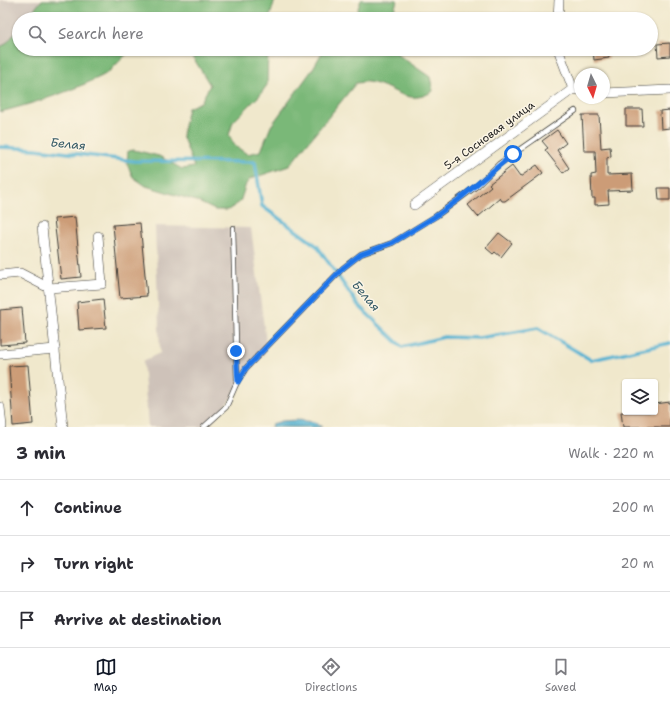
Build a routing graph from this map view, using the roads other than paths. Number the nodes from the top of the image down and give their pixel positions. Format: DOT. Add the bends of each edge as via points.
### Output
graph roads {
  1 [pos="559,0"];
  2 [pos="558,12"];
  3 [pos="561,56"];
  4 [pos="574,85"];
  5 [pos="670,90"];
  6 [pos="574,91"];
  7 [pos="610,93"];
  8 [pos="575,111"];
  9 [pos="414,205"];
  10 [pos="42,227"];
  11 [pos="233,228"];
  12 [pos="98,236"];
  13 [pos="0,275"];
  14 [pos="49,288"];
  15 [pos="55,350"];
  16 [pos="0,354"];
  17 [pos="238,382"];
  18 [pos="0,407"];
  19 [pos="2,427"];
  20 [pos="63,427"];
  21 [pos="204,427"];
  1 -- 2 [label="street"];
  3 -- 4 [label="street"];
  5 -- 7 [label="street"];
  6 -- 9 [label="street, 5-я Сосновая улица"];
  8 -- 17 [label="lane" via="499,164 478,185 436,216 392,243 361,254 343,268 246,368"];
  10 -- 14 [label="street"];
  11 -- 17 [label="lane"];
  12 -- 14 [label="street" via="102,284"];
  13 -- 14 [label="street" via="20,273"];
  14 -- 15 [label="street"];
  15 -- 16 [label="street"];
  15 -- 20 [label="street"];
  17 -- 21 [label="lane" via="226,407"];
  18 -- 19 [label="street"];
}
